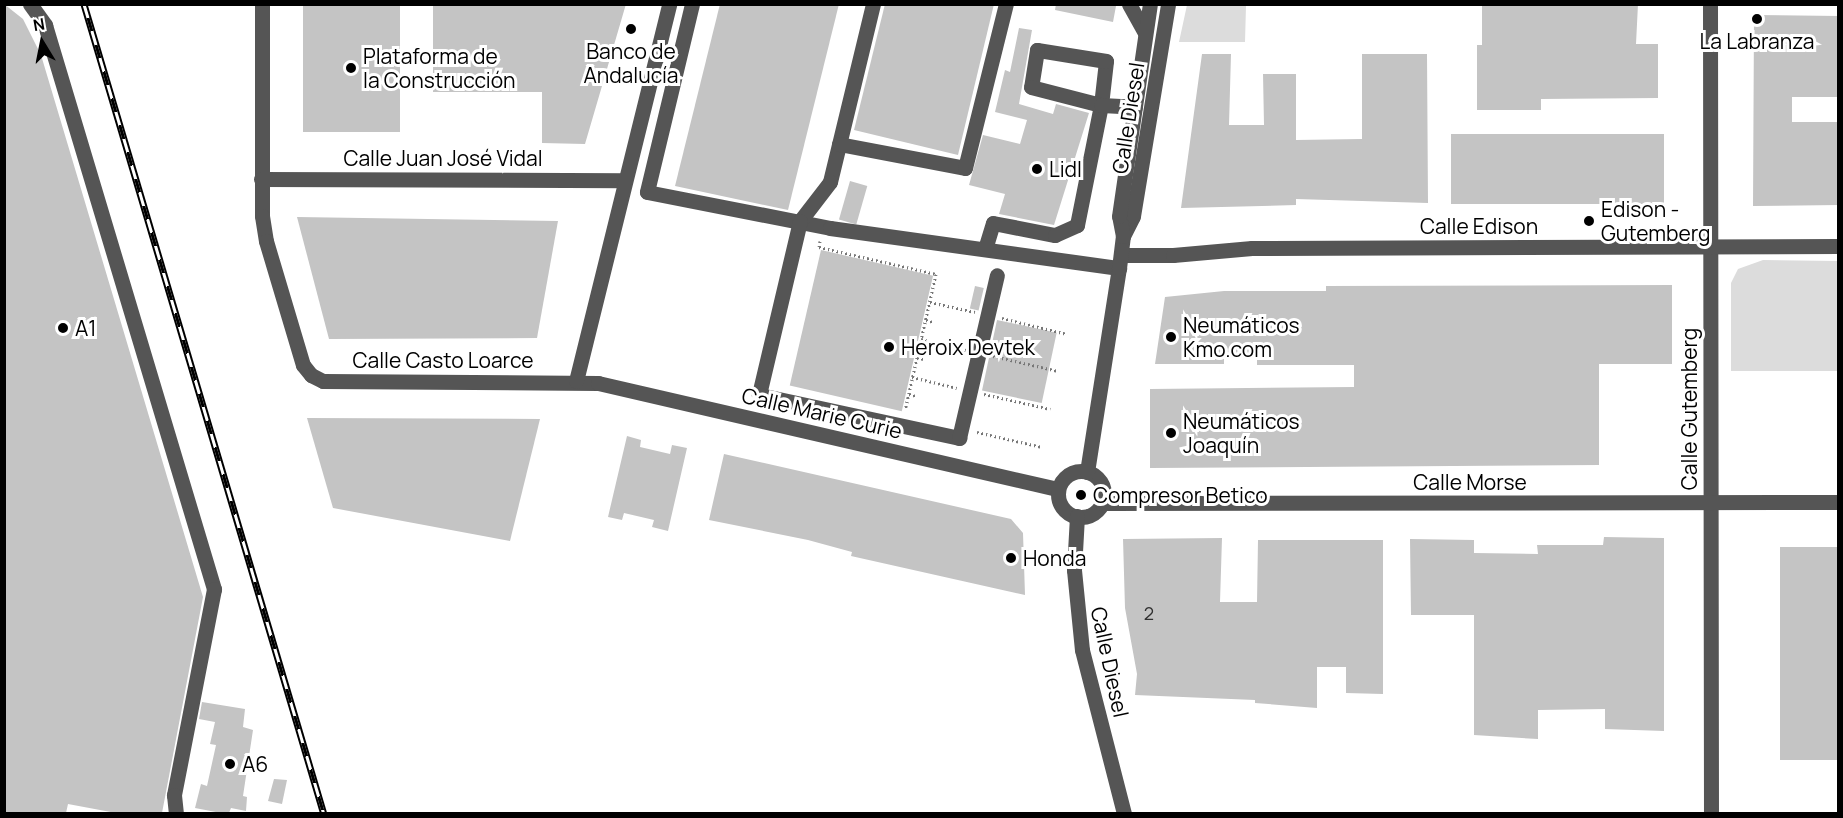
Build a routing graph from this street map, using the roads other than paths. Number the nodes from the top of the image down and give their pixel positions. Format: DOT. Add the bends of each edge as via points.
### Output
graph roads {
  1 [pos="30,4"];
  2 [pos="262,4"];
  3 [pos="669,4"];
  4 [pos="692,4"];
  5 [pos="873,4"];
  6 [pos="1006,4"];
  7 [pos="1129,4"];
  8 [pos="1150,4"];
  9 [pos="1168,4"];
  10 [pos="1710,4"];
  11 [pos="1145,33"];
  12 [pos="1101,105"];
  13 [pos="1135,107"];
  14 [pos="839,144"];
  15 [pos="261,178"];
  16 [pos="625,180"];
  17 [pos="800,221"];
  18 [pos="1123,236"];
  19 [pos="1709,246"];
  20 [pos="1839,246"];
  21 [pos="985,249"];
  22 [pos="1120,262"];
  23 [pos="997,275"];
  24 [pos="576,381"];
  25 [pos="1087,472"];
  26 [pos="1058,489"];
  27 [pos="1710,502"];
  28 [pos="1839,502"];
  29 [pos="1102,503"];
  30 [pos="1077,516"];
  31 [pos="177,813"];
  32 [pos="1121,813"];
  33 [pos="1711,813"];
  1 -- 31 [label="street" via="45,25 214,589 174,795"];
  2 -- 15 [label="street"];
  3 -- 16 [label="street"];
  4 -- 17 [label="street, Calle Edison" via="647,192"];
  5 -- 14 [label="street"];
  6 -- 14 [label="street" via="965,168"];
  7 -- 11 [label="street"];
  8 -- 11 [label="street, Calle Diesel"];
  9 -- 18 [label="street, Calle Diesel" via="1133,216"];
  10 -- 19 [label="street, Calle Gutemberg"];
  11 -- 13 [label="street, Calle Diesel"];
  12 -- 12 [label="street" via="1031,87 1037,50 1106,61"];
  12 -- 13 [label="street"];
  12 -- 21 [label="street" via="1077,225 1055,235 993,223"];
  13 -- 18 [label="street, Calle Diesel" via="1119,216"];
  14 -- 17 [label="street" via="830,182"];
  15 -- 16 [label="street, Calle Juan José Vidal"];
  15 -- 24 [label="street, Calle Casto Loarce" via="266,241 303,365 311,375 323,381"];
  16 -- 24 [label="street"];
  17 -- 21 [label="street, Calle Edison"];
  17 -- 23 [label="street" via="759,395 959,438"];
  18 -- 22 [label="street, Calle Diesel"];
  19 -- 20 [label="street, Calle Edison"];
  19 -- 22 [label="street, Calle Edison" via="1252,248"];
  19 -- 27 [label="street, Calle Gutemberg"];
  21 -- 22 [label="street, Calle Edison"];
  22 -- 25 [label="street, Calle Diesel"];
  24 -- 26 [label="street, Calle Marie Curie"];
  25 -- 26 [label="street" via="1072,472"];
  25 -- 29 [label="street" via="1103,488"];
  26 -- 30 [label="street" via="1062,507"];
  27 -- 28 [label="street, Calle Morse"];
  27 -- 29 [label="street, Calle Morse"];
  27 -- 33 [label="street, Calle Gutemberg"];
  29 -- 30 [label="street" via="1092,514"];
  30 -- 32 [label="street, Calle Diesel" via="1074,570 1081,641"];
}
